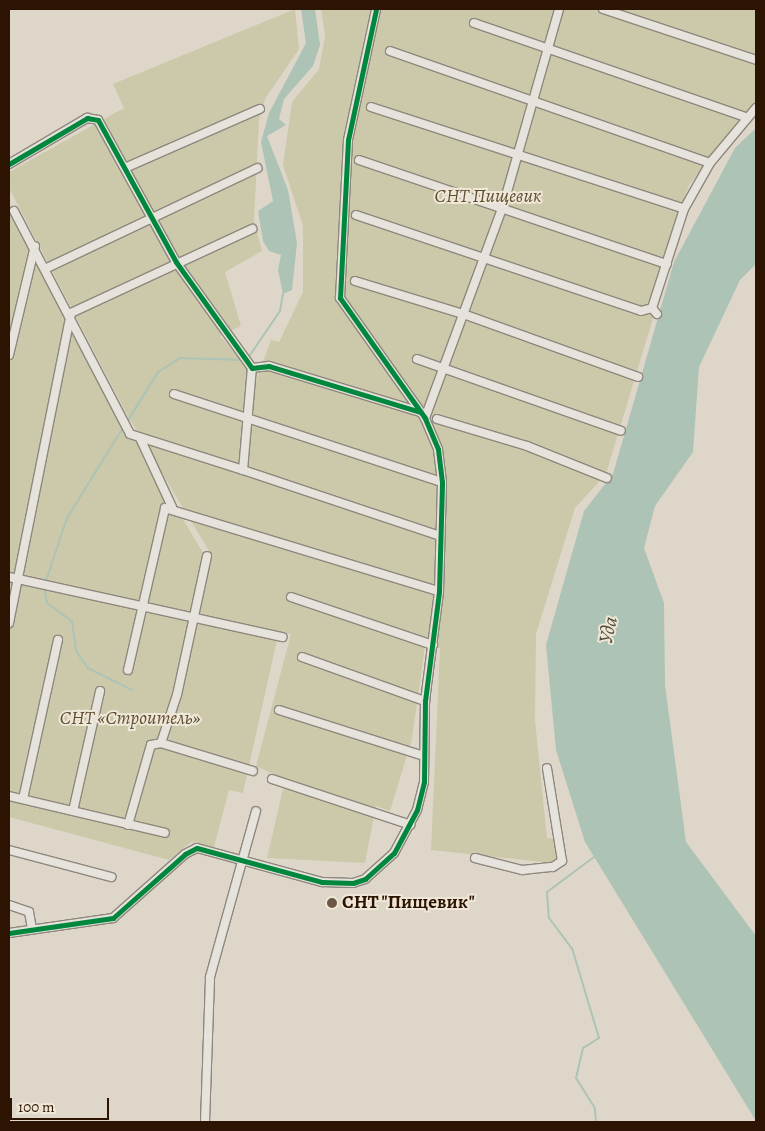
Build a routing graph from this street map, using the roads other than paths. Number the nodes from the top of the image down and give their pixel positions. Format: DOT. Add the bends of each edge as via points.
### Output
graph roads {
  1 [pos="376,9"];
  2 [pos="559,9"];
  3 [pos="604,9"];
  4 [pos="474,23"];
  5 [pos="550,48"];
  6 [pos="390,51"];
  7 [pos="756,60"];
  8 [pos="535,102"];
  9 [pos="371,107"];
  10 [pos="756,108"];
  11 [pos="260,109"];
  12 [pos="746,117"];
  13 [pos="518,153"];
  14 [pos="359,160"];
  15 [pos="710,163"];
  16 [pos="9,164"];
  17 [pos="127,167"];
  18 [pos="258,168"];
  19 [pos="503,206"];
  20 [pos="684,209"];
  21 [pos="14,211"];
  22 [pos="356,215"];
  23 [pos="151,217"];
  24 [pos="252,229"];
  25 [pos="35,246"];
  26 [pos="486,258"];
  27 [pos="176,262"];
  28 [pos="667,264"];
  29 [pos="47,268"];
  30 [pos="355,281"];
  31 [pos="71,313"];
  32 [pos="466,315"];
  33 [pos="9,355"];
  34 [pos="417,359"];
  35 [pos="252,368"];
  36 [pos="446,368"];
  37 [pos="638,378"];
  38 [pos="174,394"];
  39 [pos="422,415"];
  40 [pos="437,419"];
  41 [pos="251,420"];
  42 [pos="621,431"];
  43 [pos="140,438"];
  44 [pos="244,470"];
  45 [pos="606,478"];
  46 [pos="442,482"];
  47 [pos="172,507"];
  48 [pos="440,536"];
  49 [pos="207,556"];
  50 [pos="9,577"];
  51 [pos="18,579"];
  52 [pos="440,591"];
  53 [pos="291,597"];
  54 [pos="144,604"];
  55 [pos="194,615"];
  56 [pos="9,623"];
  57 [pos="283,638"];
  58 [pos="58,640"];
  59 [pos="433,645"];
  60 [pos="302,657"];
  61 [pos="128,670"];
  62 [pos="100,691"];
  63 [pos="425,701"];
  64 [pos="279,710"];
  65 [pos="161,743"];
  66 [pos="424,756"];
  67 [pos="547,768"];
  68 [pos="253,771"];
  69 [pos="272,779"];
  70 [pos="9,796"];
  71 [pos="23,799"];
  72 [pos="73,811"];
  73 [pos="256,811"];
  74 [pos="128,825"];
  75 [pos="411,825"];
  76 [pos="165,833"];
  77 [pos="9,850"];
  78 [pos="475,858"];
  79 [pos="241,859"];
  80 [pos="111,877"];
  81 [pos="9,905"];
  82 [pos="32,928"];
  83 [pos="9,933"];
  84 [pos="204,1122"];
  1 -- 39 [label="street" via="348,140 340,298"];
  2 -- 5 [label="street"];
  3 -- 7 [label="street"];
  4 -- 5 [label="street"];
  5 -- 8 [label="street"];
  5 -- 12 [label="street"];
  6 -- 8 [label="street"];
  8 -- 13 [label="street"];
  8 -- 15 [label="street"];
  9 -- 13 [label="street"];
  10 -- 12 [label="street"];
  11 -- 17 [label="street"];
  12 -- 15 [label="street" via="729,145"];
  13 -- 19 [label="street"];
  13 -- 20 [label="street"];
  14 -- 19 [label="street"];
  15 -- 20 [label="street"];
  16 -- 17 [label="street" via="88,118 98,120"];
  17 -- 23 [label="street"];
  18 -- 23 [label="street"];
  19 -- 26 [label="street"];
  19 -- 28 [label="street"];
  20 -- 28 [label="street"];
  21 -- 25 [label="street"];
  22 -- 26 [label="street"];
  23 -- 27 [label="street"];
  23 -- 29 [label="street"];
  24 -- 27 [label="street"];
  25 -- 29 [label="street"];
  25 -- 33 [label="street"];
  26 -- 28 [label="street" via="641,312 655,311"];
  26 -- 32 [label="street"];
  27 -- 31 [label="street"];
  27 -- 35 [label="street"];
  29 -- 31 [label="street"];
  30 -- 32 [label="street"];
  31 -- 43 [label="street" via="130,434"];
  31 -- 51 [label="street"];
  32 -- 36 [label="street"];
  32 -- 37 [label="street"];
  34 -- 36 [label="street"];
  35 -- 39 [label="street" via="269,366"];
  35 -- 41 [label="street"];
  36 -- 39 [label="street"];
  36 -- 42 [label="street"];
  38 -- 41 [label="street"];
  39 -- 46 [label="street" via="438,449"];
  40 -- 45 [label="street" via="527,446"];
  41 -- 44 [label="street"];
  41 -- 46 [label="street"];
  43 -- 44 [label="street"];
  43 -- 47 [label="street"];
  44 -- 48 [label="street"];
  46 -- 48 [label="street"];
  47 -- 52 [label="street"];
  47 -- 54 [label="street" via="165,508"];
  48 -- 52 [label="street"];
  49 -- 55 [label="street"];
  50 -- 51 [label="street"];
  51 -- 54 [label="street"];
  51 -- 56 [label="street"];
  52 -- 59 [label="street"];
  53 -- 59 [label="street"];
  54 -- 55 [label="street"];
  54 -- 61 [label="street"];
  55 -- 57 [label="street"];
  55 -- 65 [label="street"];
  58 -- 71 [label="street"];
  59 -- 63 [label="street"];
  60 -- 63 [label="street"];
  62 -- 72 [label="street"];
  63 -- 66 [label="street"];
  64 -- 66 [label="street"];
  65 -- 68 [label="street"];
  65 -- 74 [label="street" via="152,745"];
  66 -- 75 [label="street" via="424,782"];
  67 -- 78 [label="street" via="562,861 553,867 522,870"];
  69 -- 75 [label="street"];
  70 -- 71 [label="street"];
  71 -- 72 [label="street"];
  72 -- 74 [label="street"];
  73 -- 79 [label="street"];
  74 -- 76 [label="street"];
  75 -- 79 [label="street" via="394,852 365,879 353,883 322,882"];
  77 -- 80 [label="street"];
  79 -- 82 [label="street" via="197,848 185,854 113,918"];
  79 -- 84 [label="street" via="210,977"];
  81 -- 82 [label="street" via="29,912"];
  82 -- 83 [label="street"];
}
